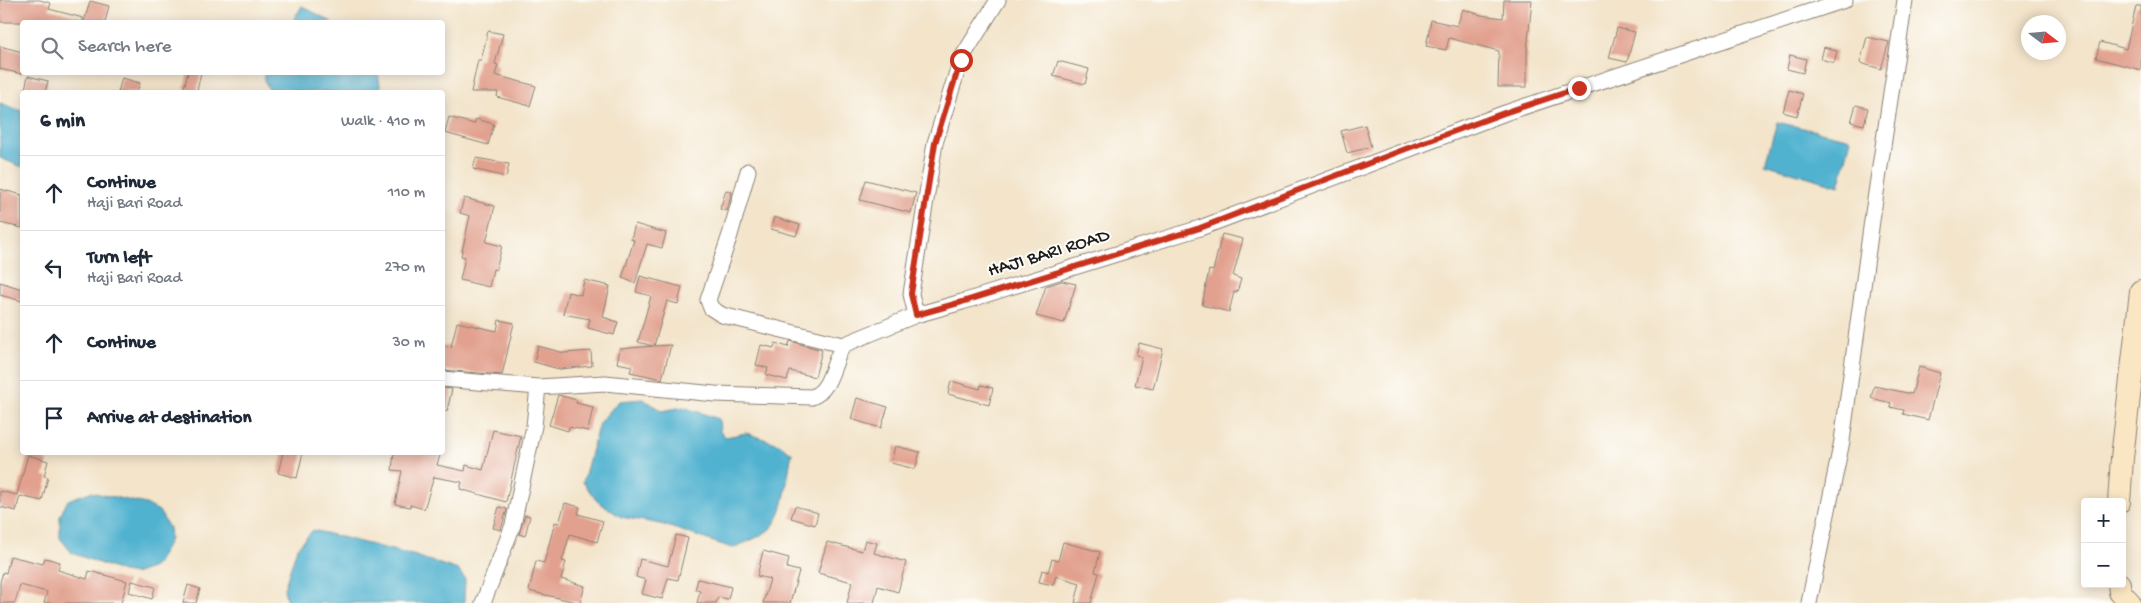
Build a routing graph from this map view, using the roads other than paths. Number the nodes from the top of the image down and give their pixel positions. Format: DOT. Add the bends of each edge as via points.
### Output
graph roads {
  1 [pos="998,0"];
  2 [pos="1845,0"];
  3 [pos="1905,0"];
  4 [pos="748,171"];
  5 [pos="2141,291"];
  6 [pos="916,315"];
  7 [pos="843,346"];
  8 [pos="445,380"];
  9 [pos="538,387"];
  10 [pos="2119,498"];
  11 [pos="2120,588"];
  12 [pos="483,603"];
  13 [pos="1809,603"];
  14 [pos="2130,603"];
  1 -- 6 [label="street" via="961,60 935,143 911,294"];
  2 -- 6 [label="street, HAJI BARI ROAD" via="1504,113 1200,228"];
  3 -- 13 [label="street" via="1842,441"];
  4 -- 7 [label="street" via="708,300 711,308 722,315"];
  5 -- 10 [label="main road"];
  6 -- 7 [label="street, HAJI BARI ROAD"];
  7 -- 9 [label="street" via="820,394 812,397 715,394 605,383"];
  8 -- 9 [label="street"];
  9 -- 12 [label="street" via="534,426 512,525"];
  11 -- 14 [label="main road"];
}
